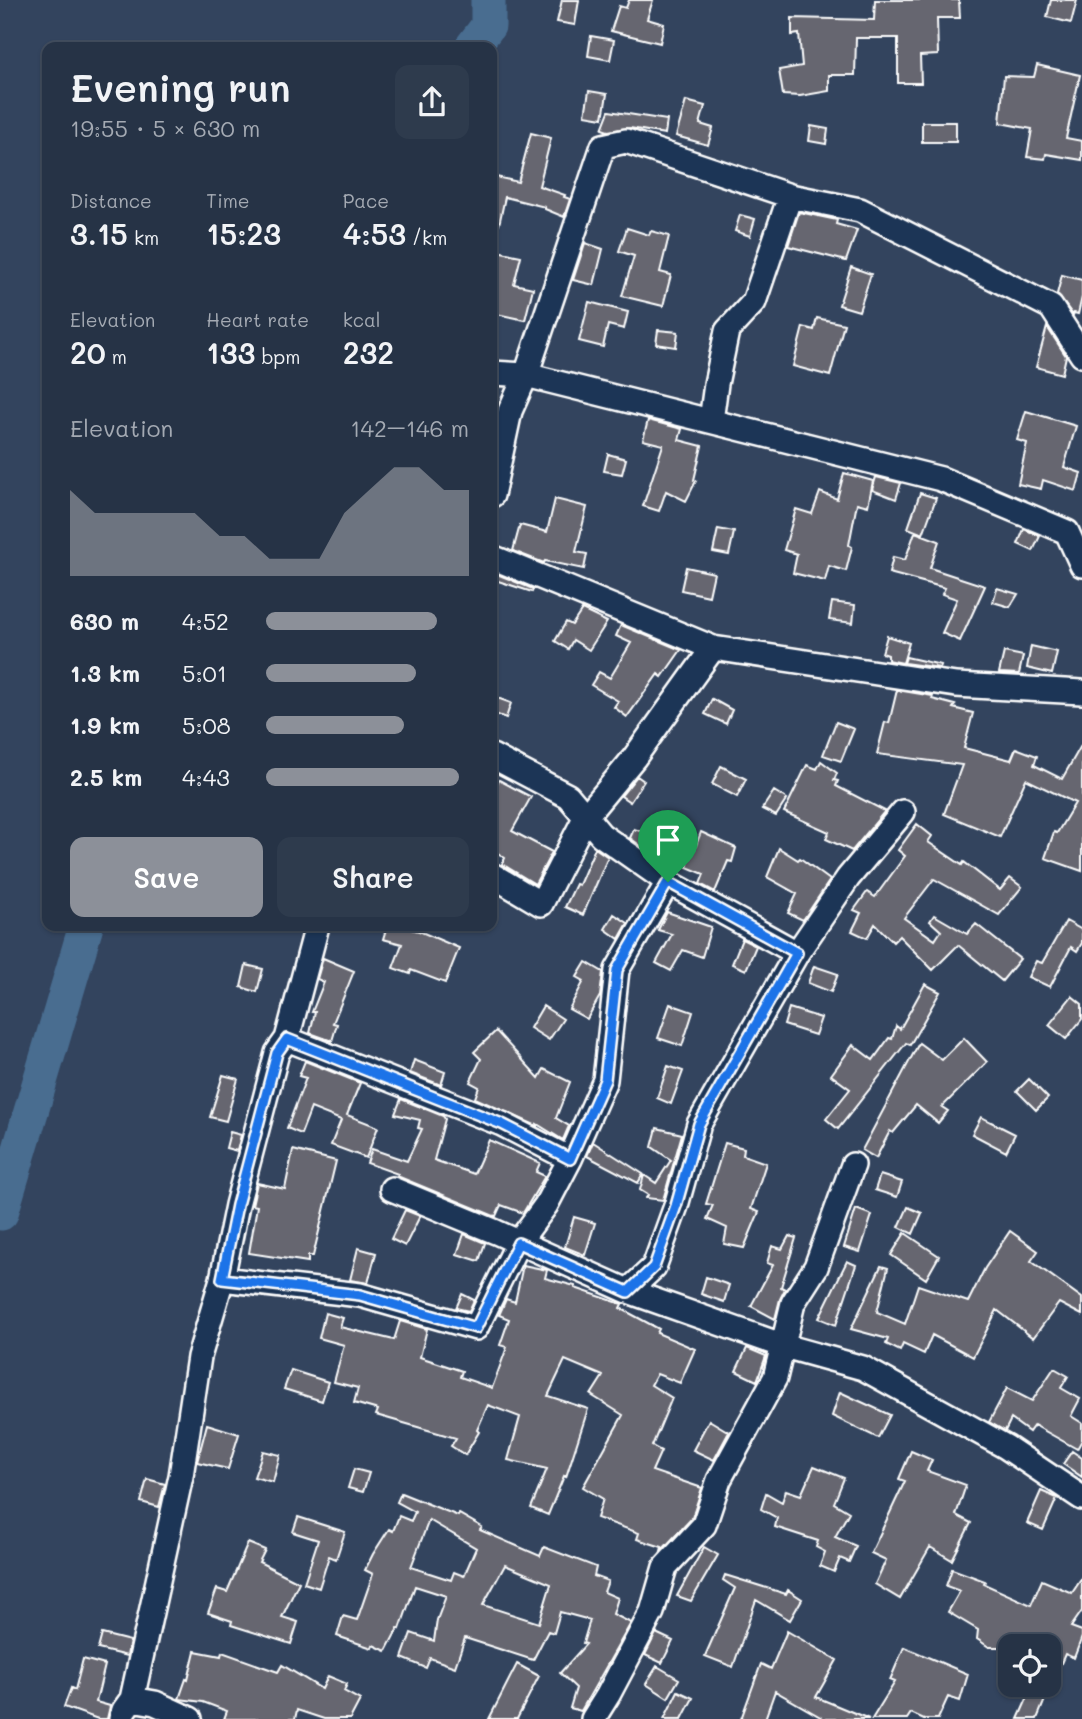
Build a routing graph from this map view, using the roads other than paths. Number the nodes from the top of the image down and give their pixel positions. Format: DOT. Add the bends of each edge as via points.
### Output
graph roads {
  1 [pos="790,196"];
  2 [pos="1082,355"];
  3 [pos="497,373"];
  4 [pos="526,376"];
  5 [pos="711,421"];
  6 [pos="497,472"];
  7 [pos="497,559"];
  8 [pos="1082,565"];
  9 [pos="713,648"];
  10 [pos="1082,692"];
  11 [pos="497,759"];
  12 [pos="903,812"];
  13 [pos="586,816"];
  14 [pos="497,878"];
  15 [pos="668,882"];
  16 [pos="316,931"];
  17 [pos="797,953"];
  18 [pos="287,1039"];
  19 [pos="570,1159"];
  20 [pos="853,1164"];
  21 [pos="393,1189"];
  22 [pos="518,1243"];
  23 [pos="222,1279"];
  24 [pos="628,1292"];
  25 [pos="785,1346"];
  26 [pos="1082,1498"];
  27 [pos="127,1709"];
  28 [pos="190,1719"];
  29 [pos="593,1719"];
  1 -- 2 [label="street" via="860,210 1052,307"];
  1 -- 4 [label="street" via="626,141 603,146"];
  1 -- 5 [label="street" via="754,302 727,331"];
  3 -- 4 [label="street"];
  4 -- 5 [label="street"];
  4 -- 6 [label="street" via="510,411"];
  5 -- 8 [label="street" via="941,479 1067,532"];
  7 -- 9 [label="street"];
  9 -- 10 [label="street" via="956,685"];
  9 -- 13 [label="street"];
  11 -- 13 [label="street" via="568,796"];
  12 -- 17 [label="street" via="848,878"];
  13 -- 14 [label="street" via="541,904"];
  13 -- 15 [label="street" via="601,835"];
  15 -- 17 [label="street"];
  15 -- 19 [label="street" via="617,970 605,1080"];
  16 -- 18 [label="street"];
  17 -- 24 [label="street" via="699,1124 654,1267"];
  18 -- 19 [label="street" via="502,1124"];
  18 -- 23 [label="street" via="277,1053"];
  19 -- 22 [label="street" via="547,1205"];
  20 -- 25 [label="street" via="816,1267 793,1303"];
  21 -- 22 [label="street"];
  22 -- 23 [label="street" via="476,1328 360,1295"];
  22 -- 24 [label="street"];
  23 -- 27 [label="street" via="199,1357 181,1476"];
  24 -- 25 [label="street"];
  25 -- 26 [label="street" via="863,1368 1006,1447"];
  25 -- 29 [label="street" via="775,1378 719,1480 704,1525 665,1567 652,1612"];
  27 -- 28 [label="street" via="155,1703"];
}
